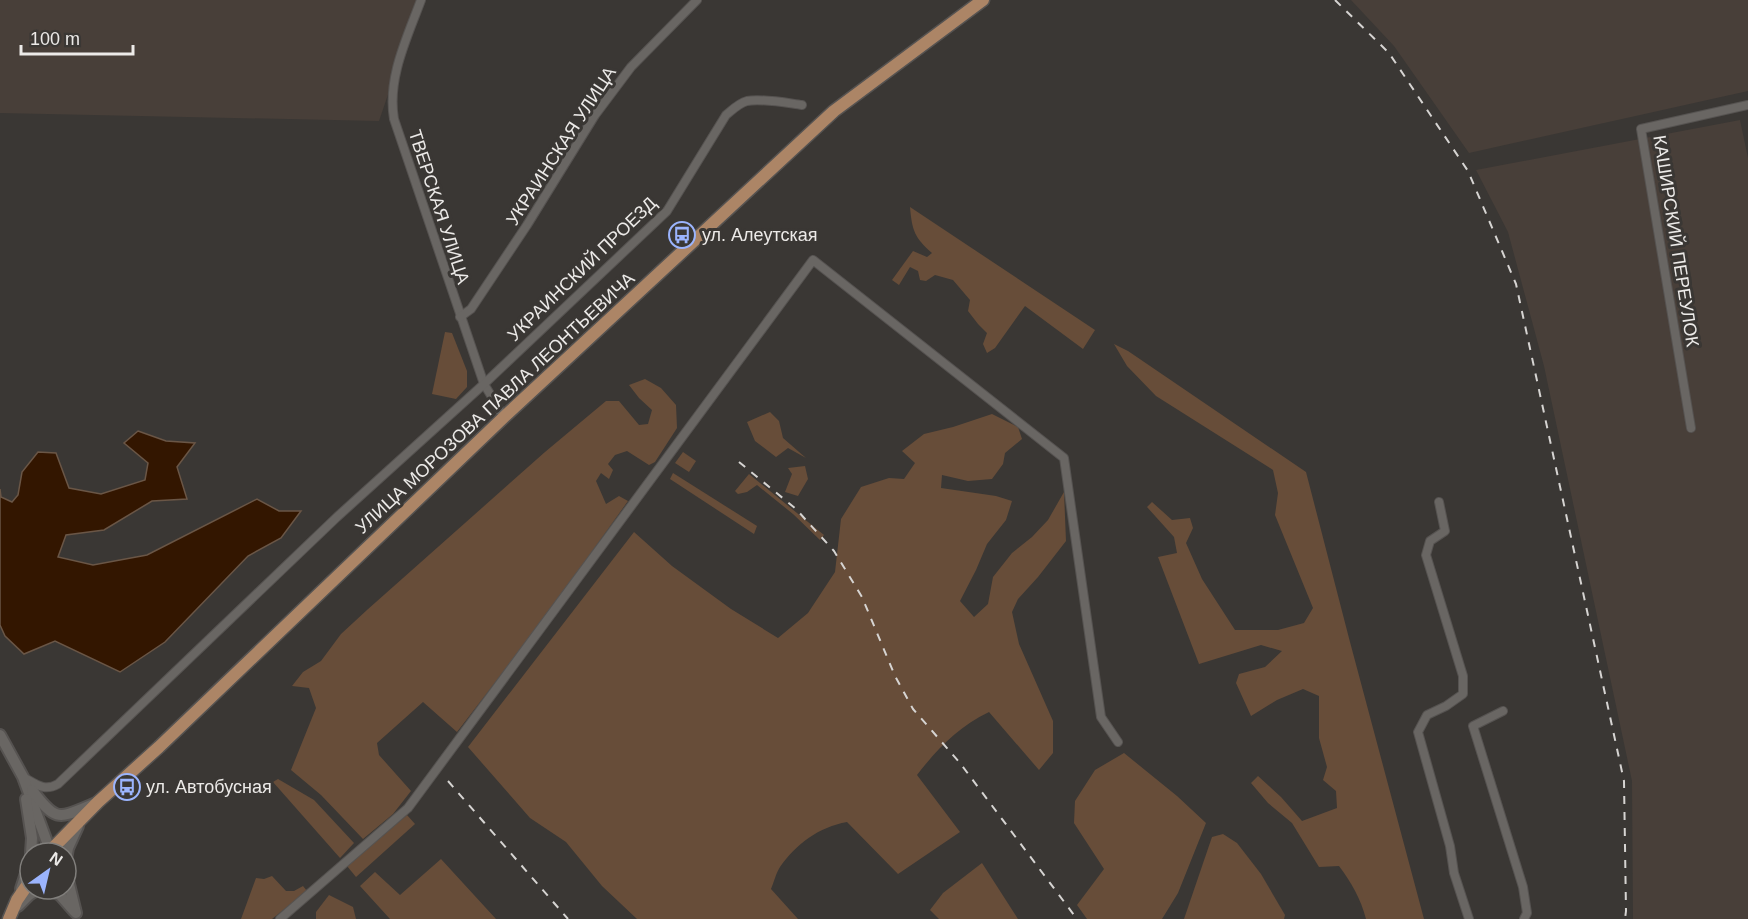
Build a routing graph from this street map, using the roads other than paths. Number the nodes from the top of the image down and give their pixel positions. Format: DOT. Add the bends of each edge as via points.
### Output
graph roads {
  1 [pos="421,0"];
  2 [pos="983,0"];
  3 [pos="693,1"];
  4 [pos="802,105"];
  5 [pos="1748,105"];
  6 [pos="460,317"];
  7 [pos="484,384"];
  8 [pos="504,417"];
  9 [pos="1691,429"];
  10 [pos="1438,502"];
  11 [pos="1503,711"];
  12 [pos="0,735"];
  13 [pos="1118,742"];
  14 [pos="23,777"];
  15 [pos="98,802"];
  16 [pos="86,814"];
  17 [pos="32,841"];
  18 [pos="46,841"];
  19 [pos="60,841"];
  20 [pos="71,841"];
  21 [pos="18,897"];
  22 [pos="17,900"];
  23 [pos="24,901"];
  24 [pos="66,901"];
  25 [pos="71,901"];
  26 [pos="73,901"];
  27 [pos="10,916"];
  28 [pos="77,916"];
  29 [pos="280,919"];
  30 [pos="1469,919"];
  31 [pos="1524,919"];
  1 -- 6 [label="street, ТВЕРСКАЯ УЛИЦА" via="397,68 392,104"];
  2 -- 8 [label="main road, УЛИЦА МОРОЗОВА ПАВЛА ЛЕОНТЬЕВИЧА" via="834,111"];
  3 -- 6 [label="street, УКРАИНСКАЯ УЛИЦА" via="631,67 595,115 471,309"];
  4 -- 7 [label="street, УКРАИНСКИЙ ПРОЕЗД" via="747,101 726,115 667,211"];
  5 -- 9 [label="street, КАШИРСКИЙ ПЕРЕУЛОК" via="1641,129"];
  6 -- 7 [label="street, ТВЕРСКАЯ УЛИЦА"];
  7 -- 8 [label="street, ТВЕРСКАЯ УЛИЦА"];
  7 -- 14 [label="street, УКРАИНСКИЙ ПРОЕЗД" via="58,784 43,788"];
  8 -- 15 [label="main road, УЛИЦА МОРОЗОВА ПАВЛА ЛЕОНТЬЕВИЧА"];
  10 -- 30 [label="street" via="1445,531 1430,541 1426,555 1463,676 1463,694 1426,715 1418,732"];
  11 -- 31 [label="street" via="1473,726 1523,887 1527,914"];
  12 -- 14 [label="street"];
  13 -- 29 [label="street" via="1101,717 1064,458 813,260 408,808"];
  14 -- 15 [label="street" via="46,808 56,814 68,814"];
  14 -- 17 [label="street"];
  14 -- 18 [label="street"];
  15 -- 16 [label="main road, УЛИЦА МОРОЗОВА ПАВЛА ЛЕОНТЬЕВИЧА"];
  16 -- 19 [label="main road, УЛИЦА МОРОЗОВА ПАВЛА ЛЕОНТЬЕВИЧА"];
  16 -- 20 [label="street"];
  21 -- 22 [label="street"];
  22 -- 27 [label="main road"];
  23 -- 27 [label="street"];
  24 -- 28 [label="street"];
  25 -- 28 [label="street"];
  26 -- 28 [label="street"];
}
